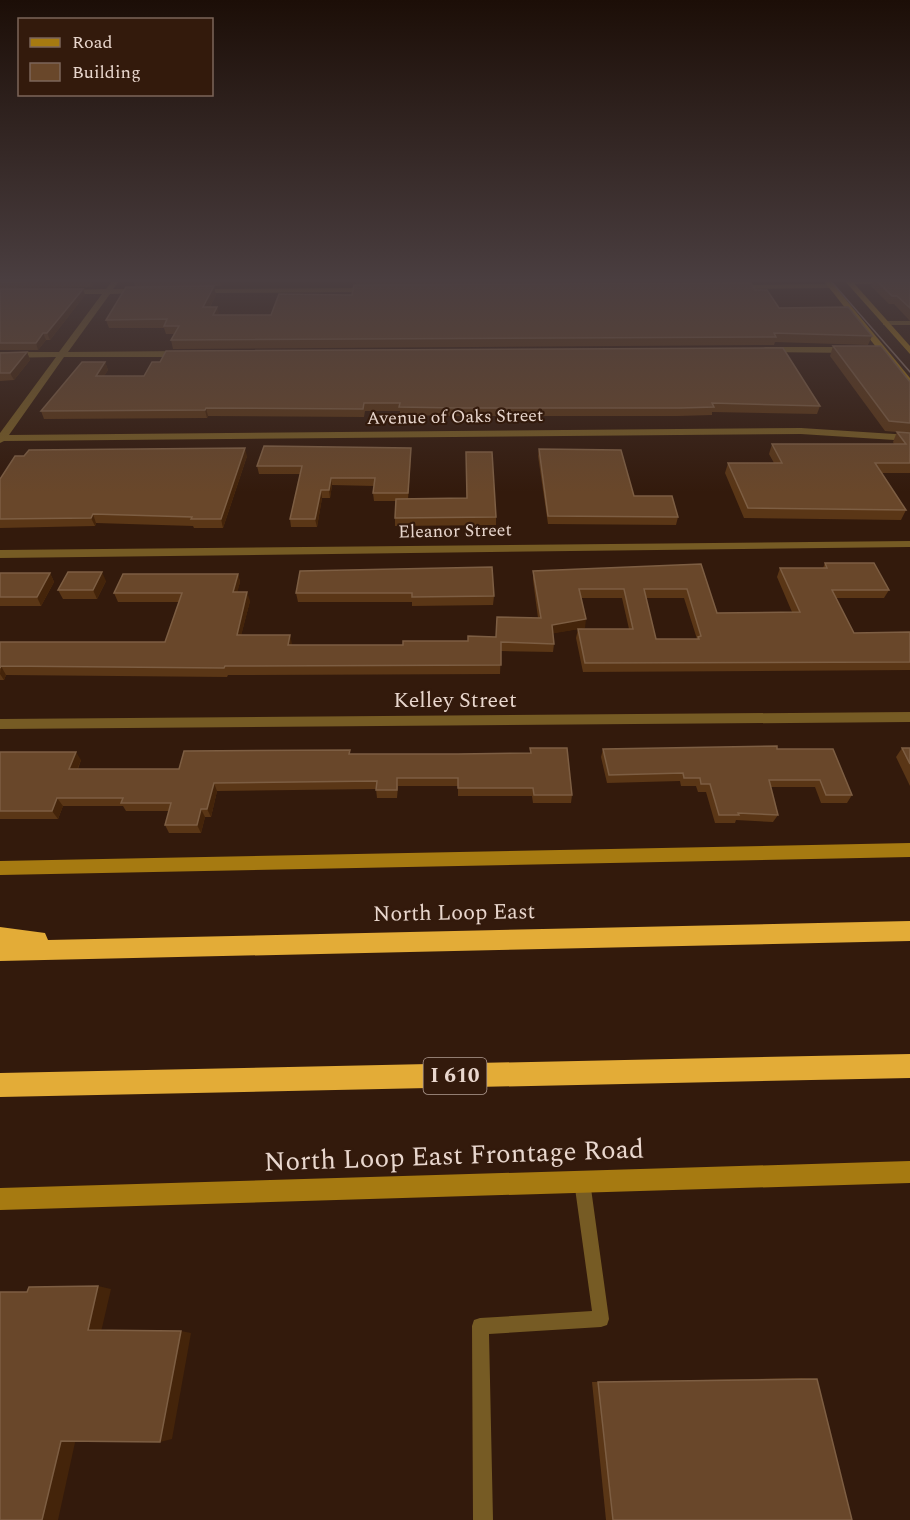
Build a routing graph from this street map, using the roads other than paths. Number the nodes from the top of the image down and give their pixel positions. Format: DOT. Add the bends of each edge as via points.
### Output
graph roads {
  1 [pos="65,351"];
  2 [pos="884,351"];
  3 [pos="63,354"];
  4 [pos="194,354"];
  5 [pos="0,355"];
  6 [pos="910,384"];
  7 [pos="910,438"];
  8 [pos="0,439"];
  9 [pos="910,544"];
  10 [pos="0,554"];
  11 [pos="910,717"];
  12 [pos="0,724"];
  13 [pos="910,850"];
  14 [pos="0,868"];
  15 [pos="910,930"];
  16 [pos="0,937"];
  17 [pos="152,947"];
  18 [pos="0,951"];
  19 [pos="910,1065"];
  20 [pos="0,1086"];
  21 [pos="910,1172"];
  22 [pos="582,1181"];
  23 [pos="0,1199"];
  24 [pos="483,1520"];
  1 -- 3 [label="street"];
  2 -- 6 [label="main road"];
  3 -- 4 [label="street"];
  3 -- 5 [label="street"];
  3 -- 8 [label="street"];
  7 -- 8 [label="street, Avenue of Oaks Street" via="801,430"];
  9 -- 10 [label="street, Eleanor Street"];
  11 -- 12 [label="street, Kelley Street"];
  13 -- 14 [label="main road"];
  15 -- 17 [label="highway, North Loop East"];
  16 -- 17 [label="highway"];
  17 -- 18 [label="highway, North Loop East"];
  19 -- 20 [label="highway, I 610"];
  21 -- 22 [label="main road, North Loop East Frontage Road"];
  22 -- 23 [label="main road, North Loop East Frontage Road"];
  22 -- 24 [label="lane" via="602,1319 480,1326"];
}
